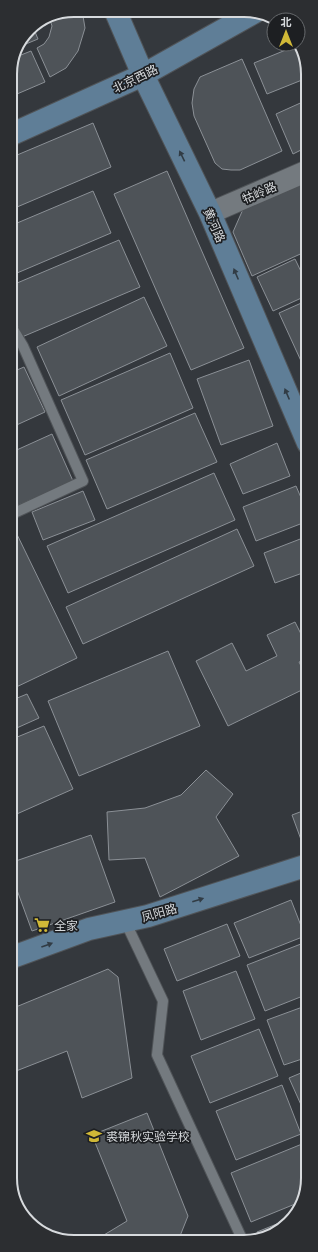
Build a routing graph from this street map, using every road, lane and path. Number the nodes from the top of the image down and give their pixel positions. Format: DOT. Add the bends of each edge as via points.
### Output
graph roads {
  1 [pos="118,17"];
  2 [pos="246,17"];
  3 [pos="143,75"];
  4 [pos="17,132"];
  5 [pos="301,174"];
  6 [pos="210,213"];
  7 [pos="17,336"];
  8 [pos="301,427"];
  9 [pos="17,512"];
  10 [pos="301,868"];
  11 [pos="125,922"];
  12 [pos="17,955"];
  13 [pos="240,1235"];
  1 -- 3 [label="street, 黄河路"];
  2 -- 3 [label="street, 北京西路"];
  3 -- 4 [label="street, 北京西路"];
  6 -- 3 [label="street, 黄河路, one-way"];
  5 -- 6 [label="street, 牯岭路"];
  8 -- 6 [label="street, 黄河路, one-way"];
  7 -- 9 [label="lane" via="83,481"];
  11 -- 10 [label="street, 凤阳路, one-way"];
  12 -- 11 [label="street, 凤阳路, one-way" via="89,929"];
  11 -- 13 [label="lane" via="163,1001 157,1055"];
}
